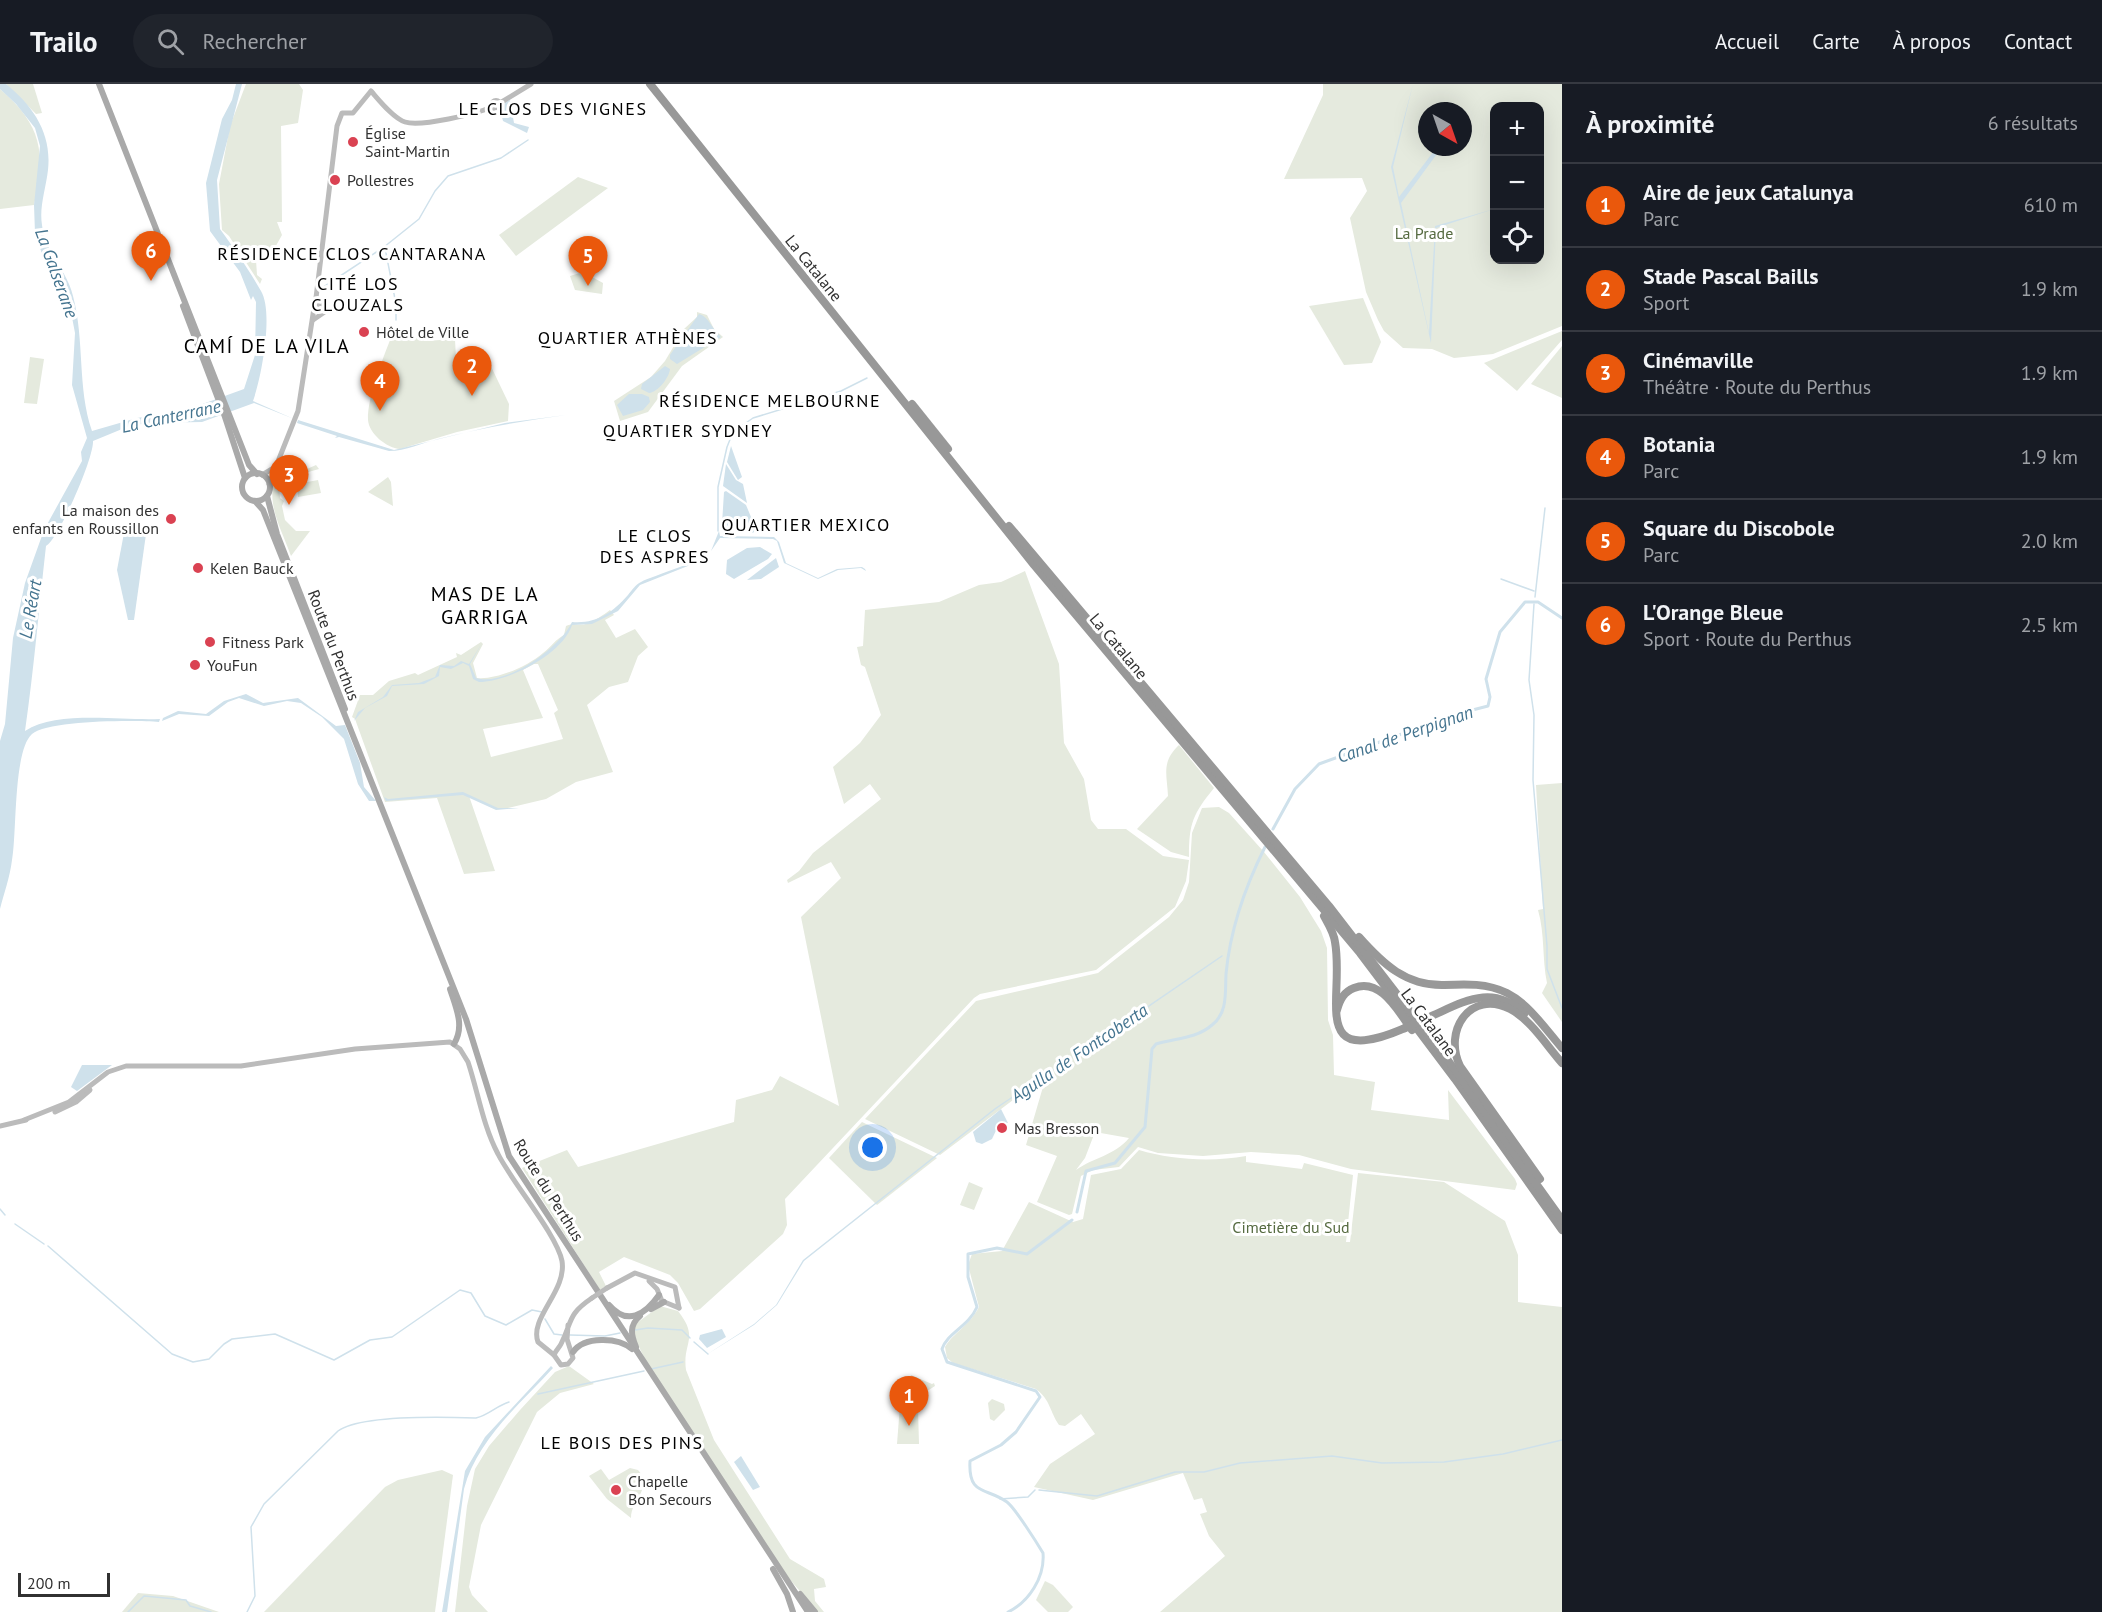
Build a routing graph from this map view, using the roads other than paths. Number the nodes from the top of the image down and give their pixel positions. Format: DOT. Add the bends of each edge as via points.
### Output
graph roads {
  1 [pos="99,84"];
  2 [pos="531,84"];
  3 [pos="650,84"];
  4 [pos="657,84"];
  5 [pos="796,262"];
  6 [pos="802,270"];
  7 [pos="227,416"];
  8 [pos="275,466"];
  9 [pos="259,474"];
  10 [pos="245,478"];
  11 [pos="269,484"];
  12 [pos="267,496"];
  13 [pos="255,501"];
  14 [pos="380,802"];
  15 [pos="1304,885"];
  16 [pos="1329,906"];
  17 [pos="448,974"];
  18 [pos="1527,1017"];
  19 [pos="1336,1020"];
  20 [pos="454,1044"];
  21 [pos="1562,1049"];
  22 [pos="1562,1063"];
  23 [pos="108,1072"];
  24 [pos="1455,1079"];
  25 [pos="24,1120"];
  26 [pos="0,1126"];
  27 [pos="1562,1213"];
  28 [pos="1562,1220"];
  29 [pos="1562,1230"];
  30 [pos="640,1274"];
  31 [pos="665,1284"];
  32 [pos="594,1287"];
  33 [pos="658,1293"];
  34 [pos="667,1303"];
  35 [pos="541,1320"];
  36 [pos="568,1325"];
  37 [pos="558,1348"];
  38 [pos="571,1350"];
  39 [pos="554,1355"];
  40 [pos="639,1356"];
  41 [pos="645,1366"];
  42 [pos="729,1496"];
  43 [pos="745,1522"];
  44 [pos="793,1612"];
  45 [pos="806,1612"];
  46 [pos="815,1612"];
  1 -- 7 [label="main road"];
  2 -- 8 [label="main road" via="500,103 499,109 492,107 468,115 410,123 400,120 371,91 354,113 340,116 315,293 317,309 298,411"];
  3 -- 5 [label="highway, La Catalane"];
  4 -- 5 [label="highway, La Catalane"];
  5 -- 6 [label="highway, La Catalane"];
  6 -- 15 [label="highway, La Catalane" via="1034,565"];
  6 -- 16 [label="highway, La Catalane" via="1046,571"];
  7 -- 9 [label="main road" via="249,465"];
  7 -- 10 [label="main road"];
  8 -- 9 [label="main road"];
  8 -- 11 [label="main road"];
  9 -- 10 [label="main road"];
  9 -- 11 [label="main road"];
  10 -- 13 [label="main road" via="242,492"];
  11 -- 12 [label="main road"];
  12 -- 13 [label="main road"];
  12 -- 14 [label="main road, Route du Perthus" via="277,534"];
  13 -- 14 [label="main road, Route du Perthus" via="263,510"];
  14 -- 17 [label="main road, Route du Perthus"];
  15 -- 19 [label="highway" via="1330,925 1335,941"];
  15 -- 24 [label="highway, La Catalane"];
  16 -- 21 [label="highway" via="1393,971 1424,984 1482,985 1510,994"];
  16 -- 28 [label="highway, La Catalane" via="1448,1059"];
  17 -- 20 [label="main road" via="459,1018"];
  17 -- 32 [label="main road, Route du Perthus" via="509,1156"];
  18 -- 19 [label="highway, bridge" via="1514,1003 1489,996 1375,1040 1360,1041 1347,1036"];
  18 -- 21 [label="highway"];
  18 -- 22 [label="highway"];
  19 -- 24 [label="highway" via="1340,1000 1349,990 1367,986 1380,990"];
  20 -- 23 [label="main road" via="437,1041 355,1049 241,1066 136,1065"];
  20 -- 35 [label="main road" via="468,1062 496,1151 561,1259 559,1285"];
  22 -- 27 [label="highway" via="1520,1015 1503,1006 1489,1004 1473,1009 1455,1030 1454,1046 1460,1066"];
  23 -- 25 [label="main road" via="64,1105"];
  23 -- 25 [label="main road" via="71,1105"];
  24 -- 29 [label="highway, La Catalane"];
  25 -- 26 [label="main road"];
  30 -- 31 [label="main road"];
  30 -- 33 [label="main road"];
  30 -- 36 [label="main road, bridge" via="631,1274 592,1298 574,1312"];
  31 -- 33 [label="main road"];
  31 -- 34 [label="main road" via="675,1287 679,1308"];
  32 -- 33 [label="main road" via="617,1314 628,1317 644,1311"];
  32 -- 40 [label="main road, Route du Perthus"];
  33 -- 34 [label="main road"];
  34 -- 41 [label="main road" via="642,1314 632,1324 632,1338"];
  35 -- 37 [label="main road" via="541,1342"];
  35 -- 39 [label="main road" via="536,1337"];
  36 -- 37 [label="main road"];
  36 -- 38 [label="main road"];
  37 -- 38 [label="main road"];
  37 -- 39 [label="main road"];
  38 -- 39 [label="main road" via="572,1360 566,1365 557,1363"];
  38 -- 40 [label="main road" via="587,1341 618,1342"];
  40 -- 41 [label="main road, Route du Perthus"];
  41 -- 42 [label="main road, Route du Perthus"];
  42 -- 43 [label="main road, Route du Perthus"];
  42 -- 45 [label="main road, Route du Perthus"];
  42 -- 46 [label="main road"];
  43 -- 44 [label="main road" via="787,1594"];
  43 -- 45 [label="main road, Route du Perthus"];
}
